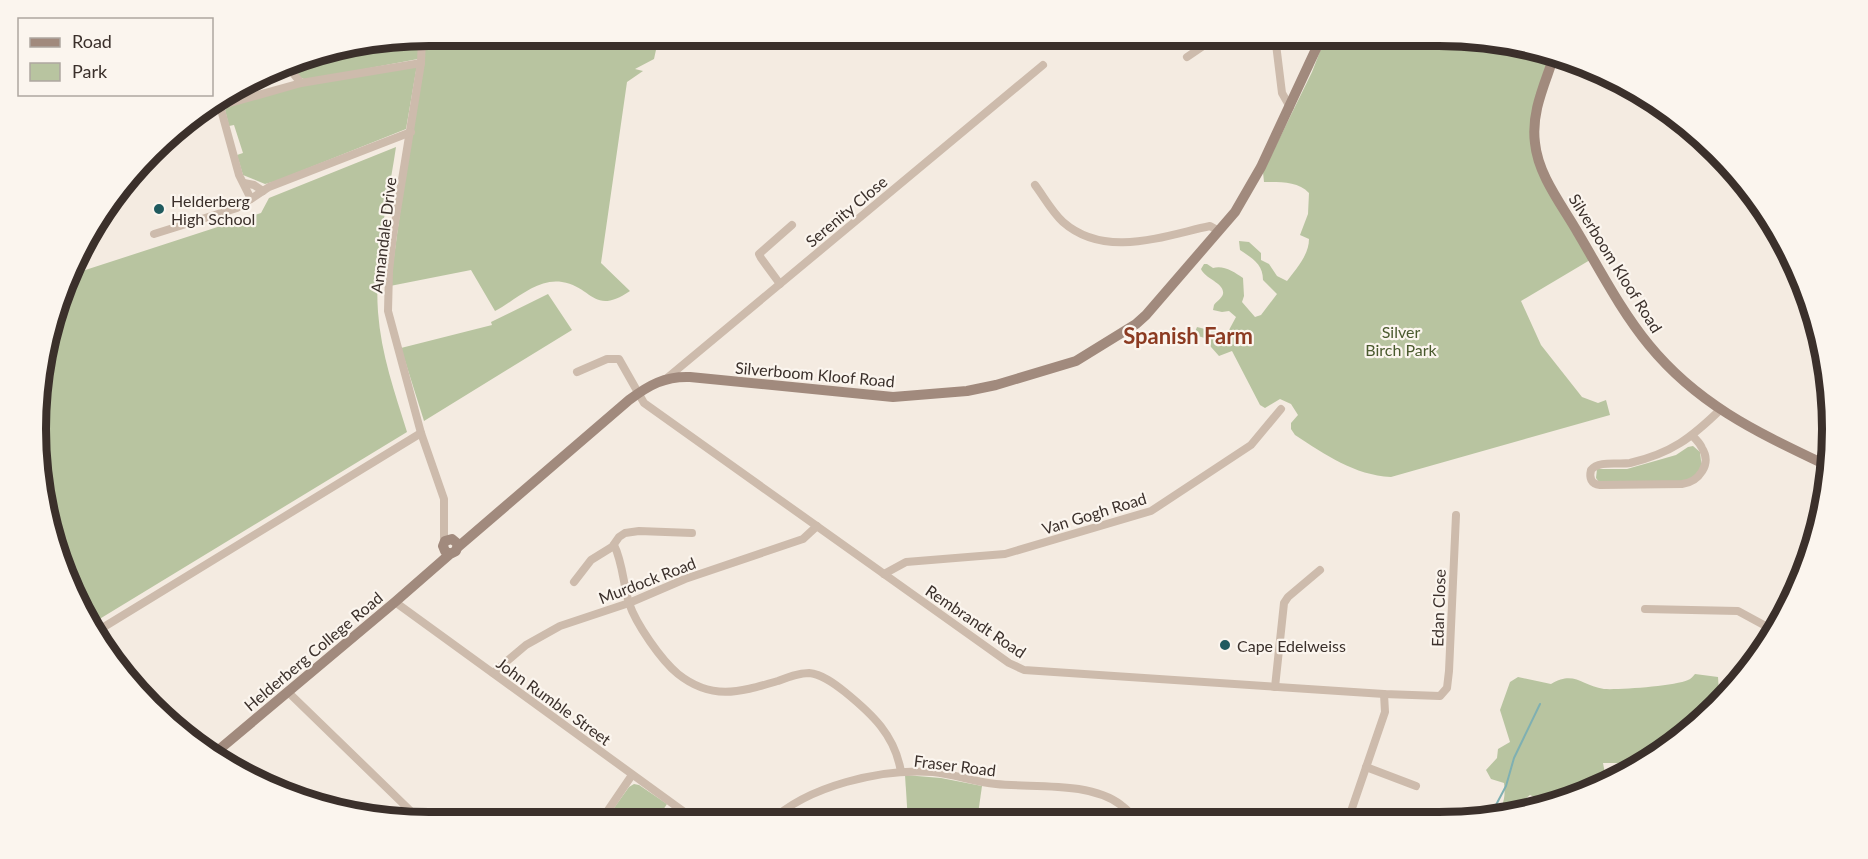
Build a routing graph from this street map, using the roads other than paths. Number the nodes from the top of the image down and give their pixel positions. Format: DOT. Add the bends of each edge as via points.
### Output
graph roads {
  1 [pos="422,47"];
  2 [pos="1202,47"];
  3 [pos="1276,47"];
  4 [pos="1317,47"];
  5 [pos="1187,57"];
  6 [pos="422,63"];
  7 [pos="1551,64"];
  8 [pos="1043,65"];
  9 [pos="292,72"];
  10 [pos="301,83"];
  11 [pos="228,104"];
  12 [pos="1290,107"];
  13 [pos="219,110"];
  14 [pos="411,132"];
  15 [pos="244,183"];
  16 [pos="1035,185"];
  17 [pos="263,191"];
  18 [pos="251,199"];
  19 [pos="792,225"];
  20 [pos="1220,231"];
  21 [pos="154,234"];
  22 [pos="780,284"];
  23 [pos="577,372"];
  24 [pos="667,378"];
  25 [pos="639,393"];
  26 [pos="1281,409"];
  27 [pos="1721,409"];
  28 [pos="421,433"];
  29 [pos="1692,436"];
  30 [pos="1820,462"];
  31 [pos="1456,515"];
  32 [pos="817,526"];
  33 [pos="692,533"];
  34 [pos="450,545"];
  35 [pos="614,545"];
  36 [pos="604,552"];
  37 [pos="620,565"];
  38 [pos="1320,570"];
  39 [pos="884,574"];
  40 [pos="574,582"];
  41 [pos="395,602"];
  42 [pos="629,603"];
  43 [pos="1645,609"];
  44 [pos="1767,626"];
  45 [pos="102,628"];
  46 [pos="493,673"];
  47 [pos="1275,687"];
  48 [pos="288,692"];
  49 [pos="1384,694"];
  50 [pos="1437,696"];
  51 [pos="219,749"];
  52 [pos="1366,767"];
  53 [pos="901,772"];
  54 [pos="632,775"];
  55 [pos="1416,786"];
  56 [pos="412,812"];
  57 [pos="607,812"];
  58 [pos="684,812"];
  59 [pos="783,812"];
  60 [pos="1127,812"];
  61 [pos="1351,812"];
  1 -- 6 [label="street, Annandale Drive"];
  2 -- 5 [label="street"];
  3 -- 12 [label="street" via="1282,93"];
  4 -- 12 [label="street, Silverboom Kloof Road"];
  6 -- 10 [label="street"];
  6 -- 14 [label="street, Annandale Drive"];
  7 -- 27 [label="street, Silverboom Kloof Road" via="1534,128 1539,160 1546,175 1642,336 1683,381"];
  8 -- 22 [label="street, Serenity Close"];
  9 -- 10 [label="street"];
  10 -- 11 [label="street"];
  12 -- 20 [label="street, Silverboom Kloof Road" via="1249,189"];
  13 -- 15 [label="street"];
  14 -- 17 [label="street"];
  14 -- 28 [label="street, Annandale Drive" via="390,262 388,311"];
  15 -- 17 [label="street"];
  15 -- 18 [label="street"];
  16 -- 20 [label="street" via="1065,224 1100,240 1145,241 1210,226"];
  17 -- 18 [label="street"];
  18 -- 21 [label="street" via="237,208"];
  19 -- 22 [label="street" via="759,254"];
  20 -- 24 [label="street, Silverboom Kloof Road" via="1136,324 1076,361 996,385 893,397"];
  22 -- 24 [label="street, Serenity Close"];
  23 -- 25 [label="street, Rembrandt Road" via="618,358"];
  24 -- 25 [label="street, Silverboom Kloof Road"];
  25 -- 32 [label="street, Rembrandt Road" via="644,403"];
  25 -- 34 [label="street, Helderberg College Road" via="469,535"];
  26 -- 39 [label="street, Van Gogh Road" via="1251,445 1151,511 1005,554 906,562"];
  27 -- 29 [label="street"];
  27 -- 30 [label="street, Silverboom Kloof Road"];
  28 -- 34 [label="street, Annandale Drive" via="444,499"];
  28 -- 45 [label="street"];
  29 -- 29 [label="street" via="1672,449 1631,463 1595,466 1591,479 1600,485 1693,482 1705,459 1703,449"];
  31 -- 50 [label="street, Edan Close" via="1449,671 1445,691"];
  32 -- 39 [label="street, Rembrandt Road"];
  32 -- 42 [label="street, Murdock Road" via="803,539 685,579"];
  33 -- 35 [label="street" via="632,531 618,537"];
  34 -- 41 [label="street, Helderberg College Road" via="430,572"];
  35 -- 36 [label="street"];
  35 -- 37 [label="street"];
  36 -- 37 [label="street"];
  36 -- 40 [label="street" via="591,560"];
  37 -- 42 [label="street"];
  38 -- 47 [label="street" via="1284,603"];
  39 -- 47 [label="street, Rembrandt Road" via="1024,670"];
  41 -- 46 [label="street, John Rumble Street"];
  41 -- 48 [label="street, Helderberg College Road"];
  42 -- 46 [label="street, Murdock Road" via="548,632"];
  42 -- 53 [label="street" via="660,655 679,675 699,687 717,692 744,691 811,673 837,685 878,721 893,746"];
  43 -- 44 [label="street" via="1738,611"];
  46 -- 54 [label="street, John Rumble Street"];
  47 -- 49 [label="street, Rembrandt Road"];
  48 -- 51 [label="street, Helderberg College Road"];
  48 -- 56 [label="street"];
  49 -- 50 [label="street, Rembrandt Road"];
  49 -- 52 [label="street" via="1384,712"];
  52 -- 55 [label="street"];
  52 -- 61 [label="street"];
  53 -- 59 [label="street, Fraser Road" via="843,783"];
  53 -- 60 [label="street, Fraser Road" via="1088,791 1115,801"];
  54 -- 57 [label="street"];
  54 -- 58 [label="street, John Rumble Street"];
}
